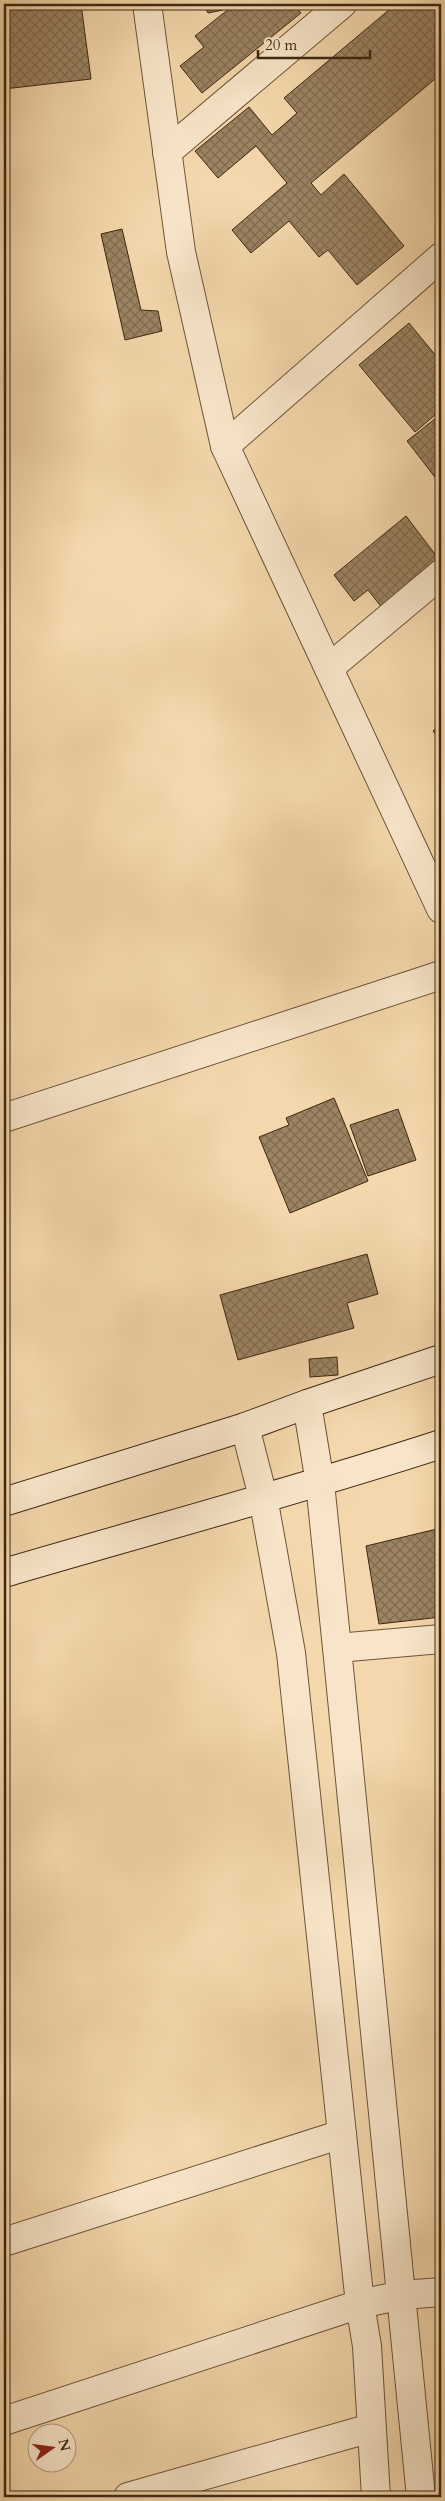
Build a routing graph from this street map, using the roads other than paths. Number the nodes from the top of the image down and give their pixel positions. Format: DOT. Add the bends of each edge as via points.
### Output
graph roads {
  1 [pos="147,4"];
  2 [pos="342,4"];
  3 [pos="167,152"];
  4 [pos="441,257"];
  5 [pos="225,446"];
  6 [pos="441,574"];
  7 [pos="329,668"];
  8 [pos="441,909"];
  9 [pos="441,975"];
  10 [pos="4,1118"];
  11 [pos="441,1359"];
  12 [pos="307,1404"];
  13 [pos="245,1427"];
  14 [pos="441,1444"];
  15 [pos="320,1483"];
  16 [pos="263,1497"];
  17 [pos="4,1502"];
  18 [pos="4,1573"];
  19 [pos="441,1639"];
  20 [pos="338,1648"];
  21 [pos="342,2134"];
  22 [pos="4,2242"];
  23 [pos="441,2292"];
  24 [pos="402,2295"];
  25 [pos="360,2304"];
  26 [pos="4,2421"];
  27 [pos="371,2428"];
  28 [pos="128,2497"];
  29 [pos="376,2497"];
  30 [pos="421,2497"];
  1 -- 3 [label="street"];
  2 -- 3 [label="street"];
  3 -- 5 [label="street" via="181,252"];
  4 -- 5 [label="street"];
  5 -- 7 [label="street"];
  6 -- 7 [label="street"];
  7 -- 8 [label="street"];
  9 -- 10 [label="street"];
  11 -- 12 [label="street"];
  12 -- 13 [label="street"];
  12 -- 15 [label="street"];
  13 -- 16 [label="street"];
  13 -- 17 [label="street"];
  14 -- 15 [label="street"];
  15 -- 16 [label="street"];
  15 -- 20 [label="street"];
  16 -- 18 [label="street"];
  16 -- 21 [label="street" via="291,1653"];
  19 -- 20 [label="street"];
  20 -- 24 [label="street"];
  21 -- 22 [label="street"];
  21 -- 25 [label="street"];
  23 -- 24 [label="street"];
  24 -- 25 [label="street"];
  24 -- 30 [label="street"];
  25 -- 26 [label="street"];
  25 -- 27 [label="street" via="367,2346"];
  27 -- 28 [label="street"];
  27 -- 29 [label="street"];
}
